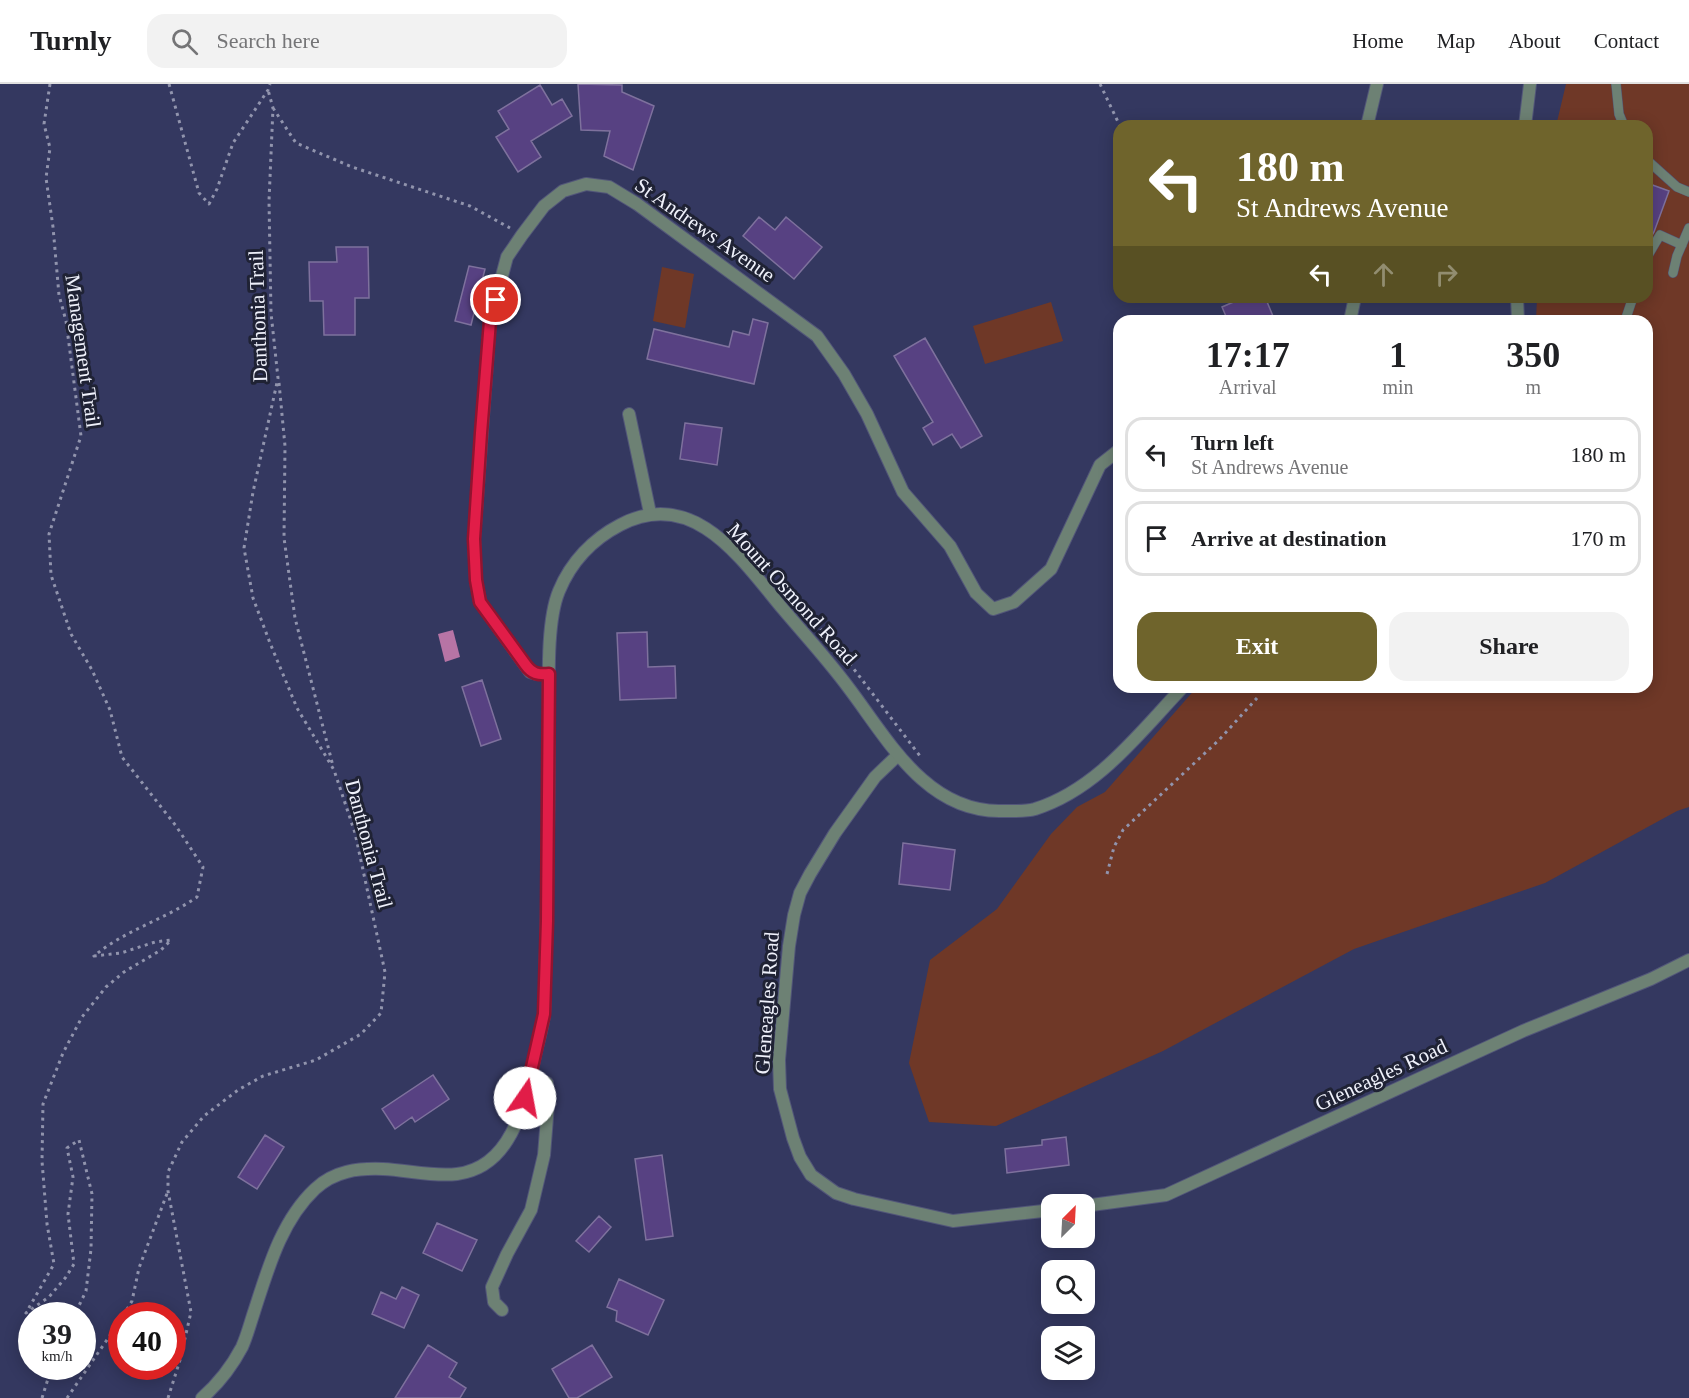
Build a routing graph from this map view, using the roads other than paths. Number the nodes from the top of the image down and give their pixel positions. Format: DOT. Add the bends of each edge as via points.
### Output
graph roads {
  1 [pos="1377,84"];
  2 [pos="1530,84"];
  3 [pos="1616,84"];
  4 [pos="1368,120"];
  5 [pos="1527,120"];
  6 [pos="1621,120"];
  7 [pos="1653,165"];
  8 [pos="1689,192"];
  9 [pos="1689,228"];
  10 [pos="1653,244"];
  11 [pos="1682,245"];
  12 [pos="1673,273"];
  13 [pos="629,414"];
  14 [pos="1113,455"];
  15 [pos="650,513"];
  16 [pos="549,674"];
  17 [pos="1177,693"];
  18 [pos="898,755"];
  19 [pos="1689,960"];
  20 [pos="531,1075"];
  21 [pos="1095,1205"];
  22 [pos="1041,1211"];
  23 [pos="502,1310"];
  24 [pos="202,1398"];
  1 -- 4 [label="street"];
  2 -- 5 [label="street"];
  3 -- 6 [label="lane"];
  7 -- 8 [label="lane" via="1677,187"];
  9 -- 11 [label="lane"];
  10 -- 11 [label="lane" via="1660,235"];
  11 -- 12 [label="lane"];
  13 -- 15 [label="street"];
  14 -- 16 [label="street, St Andrews Avenue" via="1100,465 1052,568 1014,602 993,609 976,593 951,546 903,492 867,414 817,336 698,247 609,187 586,184 564,191 544,206 507,257 490,321 474,539 480,602 530,672"];
  15 -- 16 [label="street, Mount Osmond Road" via="618,526 589,545 565,578 554,606"];
  15 -- 18 [label="street, Mount Osmond Road" via="673,514 695,522 735,552 846,684"];
  16 -- 20 [label="street, Mount Osmond Road" via="544,1014"];
  17 -- 18 [label="street, Mount Osmond Road" via="1110,765 1085,784 1030,811 988,811 965,806 931,788"];
  18 -- 22 [label="street, Gleneagles Road" via="875,777 835,833 800,893 789,946 779,1060 780,1089 793,1138 811,1175 836,1193 854,1199 954,1221"];
  19 -- 21 [label="street, Gleneagles Road" via="1523,1030 1166,1195"];
  20 -- 23 [label="street" via="547,1083 544,1155 531,1210 492,1287 494,1302"];
  20 -- 24 [label="street, Mount Osmond Road" via="511,1136 482,1166 452,1175 362,1168 338,1174 318,1186 284,1232 242,1347"];
}
